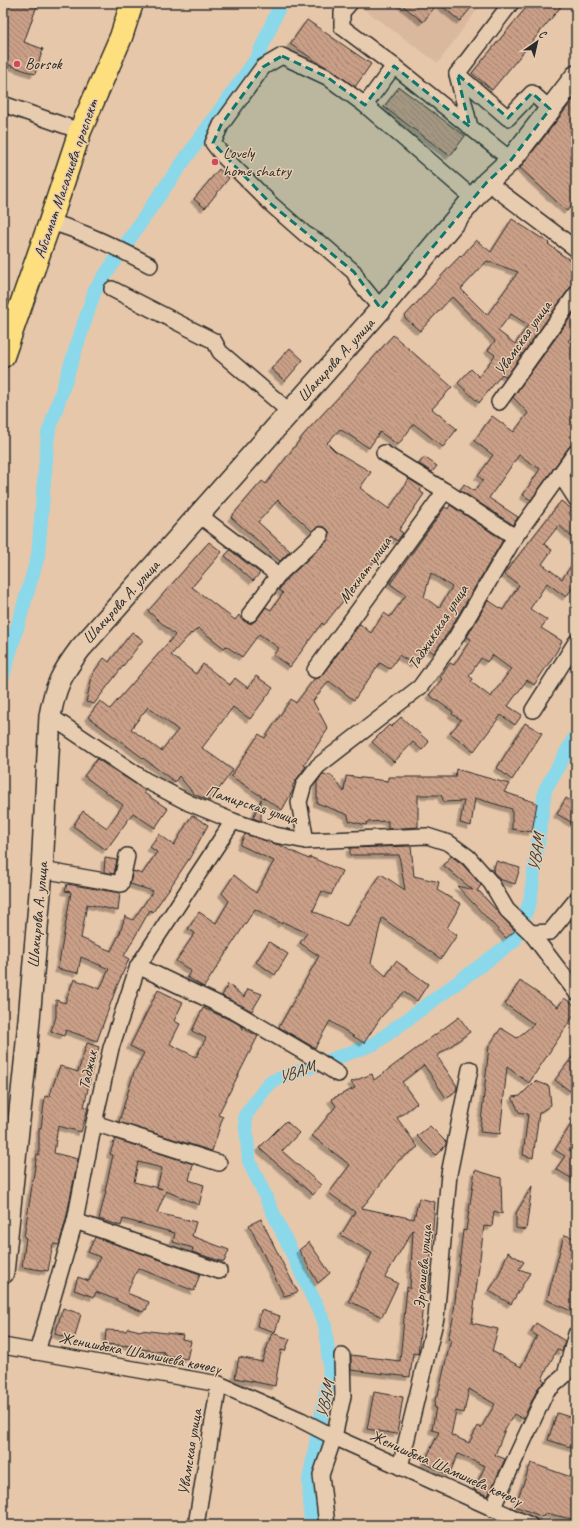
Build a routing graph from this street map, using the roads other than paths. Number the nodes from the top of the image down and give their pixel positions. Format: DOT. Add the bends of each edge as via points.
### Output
graph roads {
  1 [pos="132,3"];
  2 [pos="350,3"];
  3 [pos="511,3"];
  4 [pos="394,66"];
  5 [pos="457,74"];
  6 [pos="576,76"];
  7 [pos="3,104"];
  8 [pos="365,105"];
  9 [pos="550,109"];
  10 [pos="470,128"];
  11 [pos="80,131"];
  12 [pos="511,160"];
  13 [pos="486,182"];
  14 [pos="473,198"];
  15 [pos="50,222"];
  16 [pos="576,249"];
  17 [pos="150,265"];
  18 [pos="112,288"];
  19 [pos="576,294"];
  20 [pos="381,309"];
  21 [pos="4,350"];
  22 [pos="499,402"];
  23 [pos="290,412"];
  24 [pos="576,452"];
  25 [pos="384,453"];
  26 [pos="560,474"];
  27 [pos="445,490"];
  28 [pos="576,499"];
  29 [pos="199,515"];
  30 [pos="321,535"];
  31 [pos="515,537"];
  32 [pos="278,575"];
  33 [pos="250,614"];
  34 [pos="576,642"];
  35 [pos="315,670"];
  36 [pos="533,710"];
  37 [pos="50,716"];
  38 [pos="233,821"];
  39 [pos="306,841"];
  40 [pos="127,856"];
  41 [pos="42,870"];
  42 [pos="576,900"];
  43 [pos="531,933"];
  44 [pos="138,966"];
  45 [pos="576,992"];
  46 [pos="470,1069"];
  47 [pos="332,1071"];
  48 [pos="94,1123"];
  49 [pos="220,1163"];
  50 [pos="75,1221"];
  51 [pos="4,1249"];
  52 [pos="219,1271"];
  53 [pos="3,1273"];
  54 [pos="576,1334"];
  55 [pos="3,1346"];
  56 [pos="37,1352"];
  57 [pos="342,1356"];
  58 [pos="219,1384"];
  59 [pos="331,1436"];
  60 [pos="400,1467"];
  61 [pos="492,1509"];
  62 [pos="196,1525"];
  63 [pos="327,1525"];
  64 [pos="530,1525"];
  1 -- 11 [label="main road, Абсамат Масалиева проспект" via="121,37"];
  2 -- 4 [label="street" via="342,12 342,28"];
  3 -- 5 [label="street"];
  4 -- 8 [label="street"];
  4 -- 10 [label="street"];
  5 -- 9 [label="street" via="508,118 532,93"];
  5 -- 10 [label="street"];
  6 -- 9 [label="main road, Шакирова А. улица"];
  7 -- 11 [label="street"];
  8 -- 14 [label="street"];
  8 -- 20 [label="street" via="327,77 282,56 263,68 221,124 213,143 272,205 354,272"];
  9 -- 12 [label="main road, Шакирова А. улица"];
  10 -- 12 [label="street"];
  11 -- 15 [label="main road, Абсамат Масалиева проспект"];
  12 -- 13 [label="main road, Шакирова А. улица"];
  13 -- 14 [label="main road, Шакирова А. улица"];
  13 -- 16 [label="street"];
  14 -- 20 [label="main road, Шакирова А. улица"];
  15 -- 17 [label="street" via="79,231"];
  15 -- 21 [label="main road, Абсамат Масалиева проспект"];
  18 -- 23 [label="street" via="214,341 220,352"];
  19 -- 22 [label="street, Увамская улица"];
  20 -- 23 [label="main road, Шакирова А. улица"];
  23 -- 29 [label="main road, Шакирова А. улица"];
  24 -- 26 [label="street, Таджикская улица"];
  25 -- 27 [label="street"];
  26 -- 28 [label="street"];
  26 -- 31 [label="street, Таджикская улица"];
  27 -- 31 [label="street"];
  27 -- 35 [label="street, Мехнат улица"];
  29 -- 32 [label="street"];
  29 -- 37 [label="main road, Шакирова А. улица" via="64,670 54,693"];
  30 -- 32 [label="street"];
  31 -- 39 [label="street, Таджикская улица" via="455,638 420,687 318,766 304,784 299,802"];
  32 -- 33 [label="street"];
  34 -- 36 [label="street"];
  37 -- 38 [label="street, Памирская улица" via="145,780 189,803"];
  37 -- 41 [label="main road, Шакирова А. улица"];
  38 -- 39 [label="street, Памирская улица" via="275,835"];
  38 -- 44 [label="street, Таджик"];
  39 -- 43 [label="street, Памирская улица" via="427,836 449,843 468,857 490,883 507,910"];
  40 -- 41 [label="street" via="121,884"];
  41 -- 51 [label="main road, Шакирова А. улица" via="26,1054"];
  42 -- 43 [label="street" via="550,932"];
  43 -- 45 [label="street"];
  44 -- 47 [label="street" via="237,1013"];
  44 -- 48 [label="street, Таджик" via="111,1048"];
  46 -- 60 [label="street, Эргашева улица" via="449,1174 436,1318"];
  48 -- 49 [label="street"];
  48 -- 50 [label="street, Таджик"];
  50 -- 52 [label="street"];
  50 -- 56 [label="street, Таджик"];
  51 -- 53 [label="main road, Шакирова А. улица"];
  54 -- 61 [label="street" via="566,1375 546,1392"];
  55 -- 56 [label="street, Женишбека Шамшиева көчөсү"];
  56 -- 58 [label="street, Женишбека Шамшиева көчөсү"];
  57 -- 59 [label="street" via="344,1396"];
  58 -- 59 [label="street, Женишбека Шамшиева көчөсү"];
  58 -- 62 [label="street, Увамская улица"];
  59 -- 60 [label="street, Женишбека Шамшиева көчөсү"];
  59 -- 63 [label="street" via="321,1474"];
  60 -- 61 [label="street, Женишбека Шамшиева көчөсү"];
  61 -- 64 [label="street, Женишбека Шамшиева көчөсү"];
}
